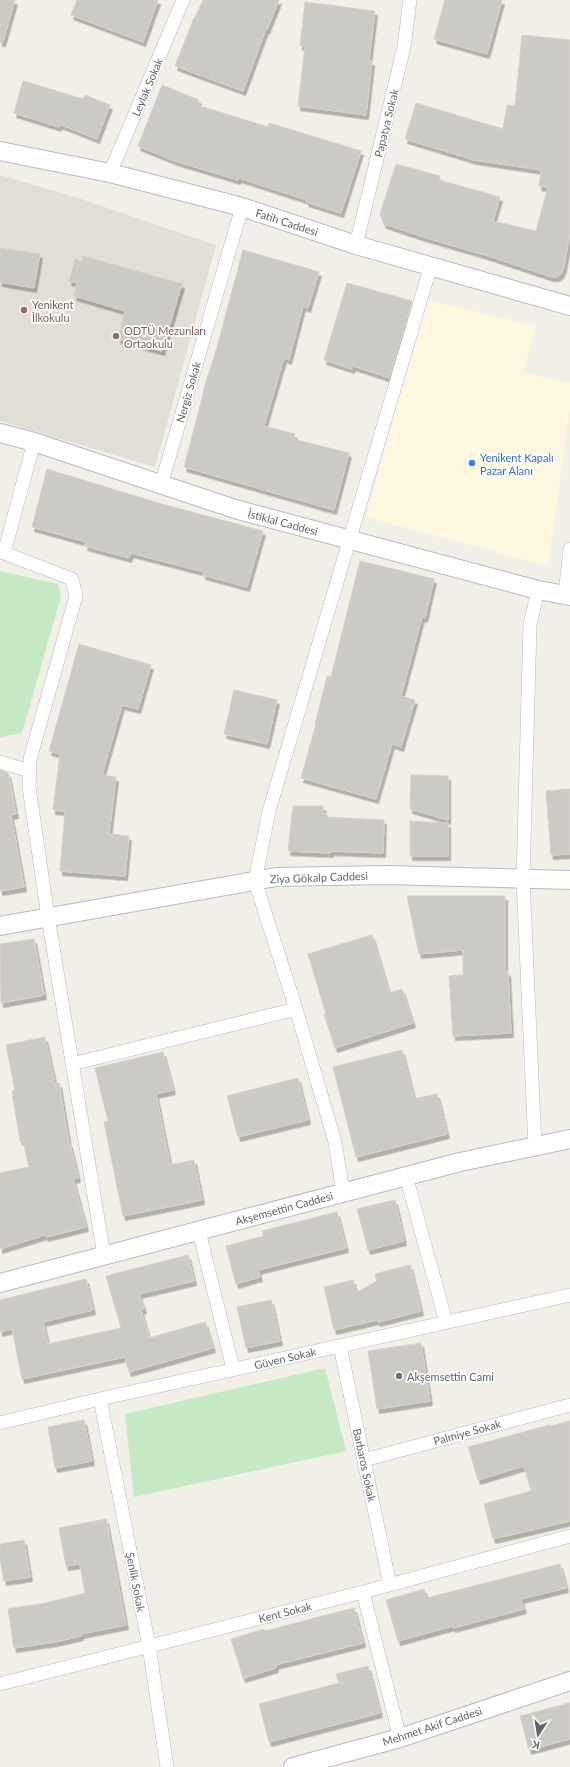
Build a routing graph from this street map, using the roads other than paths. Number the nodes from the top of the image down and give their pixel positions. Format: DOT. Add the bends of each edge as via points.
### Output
graph roads {
  1 [pos="183,0"];
  2 [pos="410,0"];
  3 [pos="0,151"];
  4 [pos="110,173"];
  5 [pos="242,207"];
  6 [pos="356,245"];
  7 [pos="431,265"];
  8 [pos="570,306"];
  9 [pos="0,433"];
  10 [pos="34,442"];
  11 [pos="161,485"];
  12 [pos="350,539"];
  13 [pos="570,548"];
  14 [pos="2,553"];
  15 [pos="538,590"];
  16 [pos="567,595"];
  17 [pos="0,762"];
  18 [pos="30,772"];
  19 [pos="523,879"];
  20 [pos="570,880"];
  21 [pos="255,881"];
  22 [pos="48,917"];
  23 [pos="0,926"];
  24 [pos="296,1009"];
  25 [pos="72,1064"];
  26 [pos="570,1139"];
  27 [pos="535,1146"];
  28 [pos="406,1176"];
  29 [pos="343,1193"];
  30 [pos="199,1231"];
  31 [pos="104,1256"];
  32 [pos="0,1283"];
  33 [pos="570,1295"];
  34 [pos="446,1322"];
  35 [pos="340,1346"];
  36 [pos="233,1369"];
  37 [pos="100,1399"];
  38 [pos="570,1405"];
  39 [pos="0,1423"];
  40 [pos="364,1460"];
  41 [pos="570,1536"];
  42 [pos="390,1585"];
  43 [pos="363,1592"];
  44 [pos="149,1646"];
  45 [pos="570,1681"];
  46 [pos="0,1684"];
  47 [pos="400,1738"];
  48 [pos="318,1764"];
  49 [pos="167,1767"];
  50 [pos="293,1767"];
  1 -- 4 [label="street, Leylak Sokak"];
  2 -- 6 [label="street, Papatya Sokak" via="404,47"];
  3 -- 4 [label="street, Fatih Caddesi"];
  4 -- 5 [label="street, Fatih Caddesi"];
  5 -- 6 [label="street, Fatih Caddesi"];
  5 -- 11 [label="street, Nergiz Sokak"];
  6 -- 7 [label="street, Fatih Caddesi"];
  7 -- 8 [label="street, Fatih Caddesi"];
  7 -- 12 [label="street"];
  9 -- 10 [label="street, İstiklal Caddesi"];
  10 -- 11 [label="street, İstiklal Caddesi"];
  10 -- 14 [label="street"];
  11 -- 12 [label="street, İstiklal Caddesi" via="236,509"];
  12 -- 15 [label="street, İstiklal Caddesi"];
  12 -- 21 [label="street" via="269,811"];
  13 -- 16 [label="street"];
  14 -- 18 [label="street" via="72,579 76,596 30,759"];
  15 -- 16 [label="street, İstiklal Caddesi"];
  15 -- 19 [label="street" via="530,625"];
  17 -- 18 [label="street"];
  18 -- 22 [label="street" via="29,787"];
  19 -- 20 [label="street, Ziya Gökalp Caddesi"];
  19 -- 21 [label="street, Ziya Gökalp Caddesi" via="386,875 276,877"];
  19 -- 27 [label="street"];
  21 -- 22 [label="street, Ziya Gökalp Caddesi"];
  21 -- 24 [label="street"];
  22 -- 23 [label="street, Ziya Gökalp Caddesi"];
  22 -- 25 [label="street"];
  24 -- 25 [label="street"];
  24 -- 29 [label="street" via="335,1142"];
  25 -- 31 [label="street"];
  26 -- 27 [label="street, Akşemsettin Caddesi"];
  27 -- 28 [label="street, Akşemsettin Caddesi"];
  28 -- 29 [label="street, Akşemsettin Caddesi"];
  28 -- 34 [label="street"];
  29 -- 30 [label="street, Akşemsettin Caddesi"];
  30 -- 31 [label="street, Akşemsettin Caddesi"];
  30 -- 36 [label="street"];
  31 -- 32 [label="street, Akşemsettin Caddesi"];
  33 -- 34 [label="street, Güven Sokak"];
  34 -- 35 [label="street, Güven Sokak"];
  35 -- 36 [label="street, Güven Sokak"];
  35 -- 40 [label="street, Barbaros Sokak"];
  36 -- 37 [label="street, Güven Sokak"];
  37 -- 39 [label="street, Güven Sokak"];
  37 -- 44 [label="street, Şenlik Sokak"];
  38 -- 40 [label="street, Palmiye Sokak"];
  40 -- 42 [label="street, Barbaros Sokak"];
  41 -- 42 [label="street, Kent Sokak"];
  42 -- 43 [label="street, Kent Sokak"];
  43 -- 44 [label="street, Kent Sokak"];
  43 -- 47 [label="street"];
  44 -- 46 [label="street, Kent Sokak"];
  44 -- 49 [label="street, Şenlik Sokak"];
  45 -- 47 [label="street, Mehmet Akif Caddesi"];
  47 -- 48 [label="street, Mehmet Akif Caddesi"];
  48 -- 50 [label="street, Mehmet Akif Caddesi"];
}
